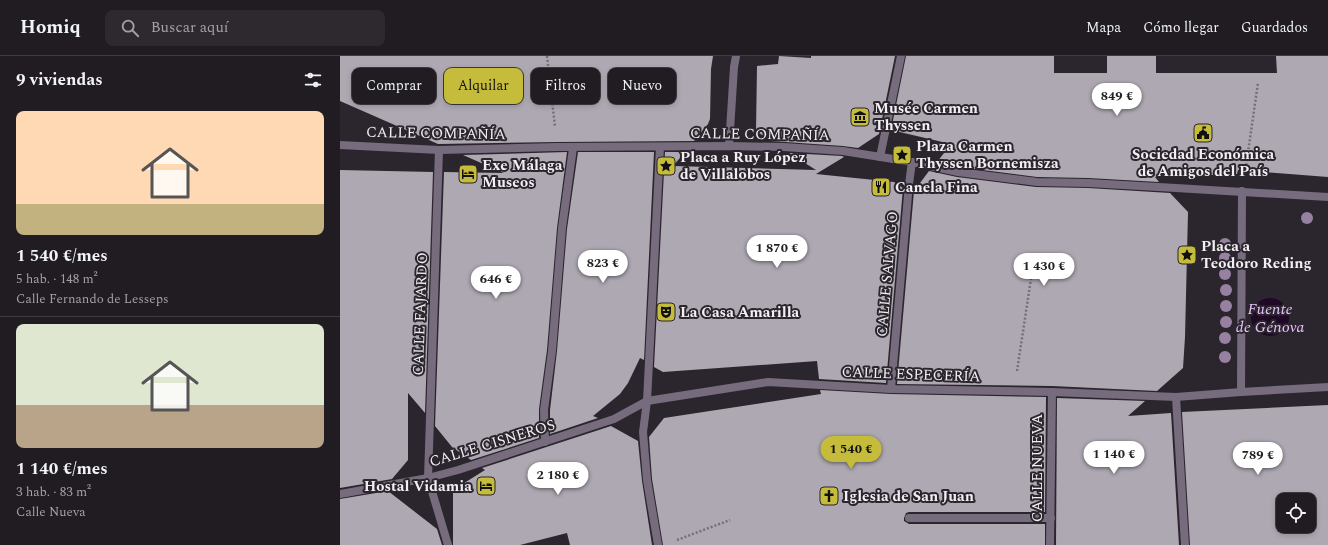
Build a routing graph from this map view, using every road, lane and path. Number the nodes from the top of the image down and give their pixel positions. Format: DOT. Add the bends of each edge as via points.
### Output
graph roads {
  1 [pos="547,56"];
  2 [pos="736,56"];
  3 [pos="901,56"];
  4 [pos="1258,83"];
  5 [pos="340,145"];
  6 [pos="729,146"];
  7 [pos="557,147"];
  8 [pos="660,147"];
  9 [pos="573,148"];
  10 [pos="439,150"];
  11 [pos="880,157"];
  12 [pos="912,162"];
  13 [pos="1242,191"];
  14 [pos="1328,197"];
  15 [pos="1034,259"];
  16 [pos="1017,369"];
  17 [pos="1328,387"];
  18 [pos="891,389"];
  19 [pos="1052,392"];
  20 [pos="1241,392"];
  21 [pos="1176,397"];
  22 [pos="646,401"];
  23 [pos="545,442"];
  24 [pos="428,478"];
  25 [pos="340,494"];
  26 [pos="909,518"];
  27 [pos="1051,518"];
  28 [pos="730,520"];
  29 [pos="671,542"];
  30 [pos="448,545"];
  31 [pos="658,545"];
  32 [pos="1050,545"];
  33 [pos="1185,545"];
  1 -- 7 [label="path"];
  2 -- 6 [label="street"];
  3 -- 11 [label="street"];
  4 -- 13 [label="path"];
  5 -- 10 [label="street, CALLE COMPAÑÍA"];
  6 -- 8 [label="street, CALLE COMPAÑÍA"];
  6 -- 11 [label="street, CALLE COMPAÑÍA" via="843,151"];
  7 -- 9 [label="street, CALLE COMPAÑÍA"];
  7 -- 10 [label="street, CALLE COMPAÑÍA"];
  8 -- 9 [label="street, CALLE COMPAÑÍA"];
  8 -- 22 [label="street"];
  9 -- 23 [label="street" via="562,228 552,351 544,410"];
  10 -- 24 [label="street, CALLE FAJARDO"];
  11 -- 12 [label="street, CALLE COMPAÑÍA"];
  12 -- 13 [label="street, CALLE COMPAÑÍA" via="958,172 1037,182"];
  12 -- 18 [label="street, CALLE SALVAGO"];
  13 -- 14 [label="street, CALLE COMPAÑÍA"];
  13 -- 20 [label="street"];
  15 -- 16 [label="path"];
  17 -- 20 [label="street, CALLE ESPECERÍA"];
  18 -- 19 [label="street, CALLE ESPECERÍA"];
  18 -- 22 [label="street, CALLE ESPECERÍA" via="768,382"];
  19 -- 21 [label="street, CALLE ESPECERÍA"];
  19 -- 27 [label="street, CALLE NUEVA"];
  20 -- 21 [label="street, CALLE ESPECERÍA"];
  21 -- 33 [label="street"];
  22 -- 23 [label="street, CALLE CISNEROS" via="614,420"];
  22 -- 31 [label="street" via="643,432 646,480"];
  23 -- 24 [label="street, CALLE CISNEROS"];
  24 -- 25 [label="street, CALLE CISNEROS"];
  24 -- 30 [label="street, CALLE FAJARDO"];
  26 -- 27 [label="street"];
  27 -- 32 [label="street, CALLE NUEVA"];
  28 -- 29 [label="path"];
}
